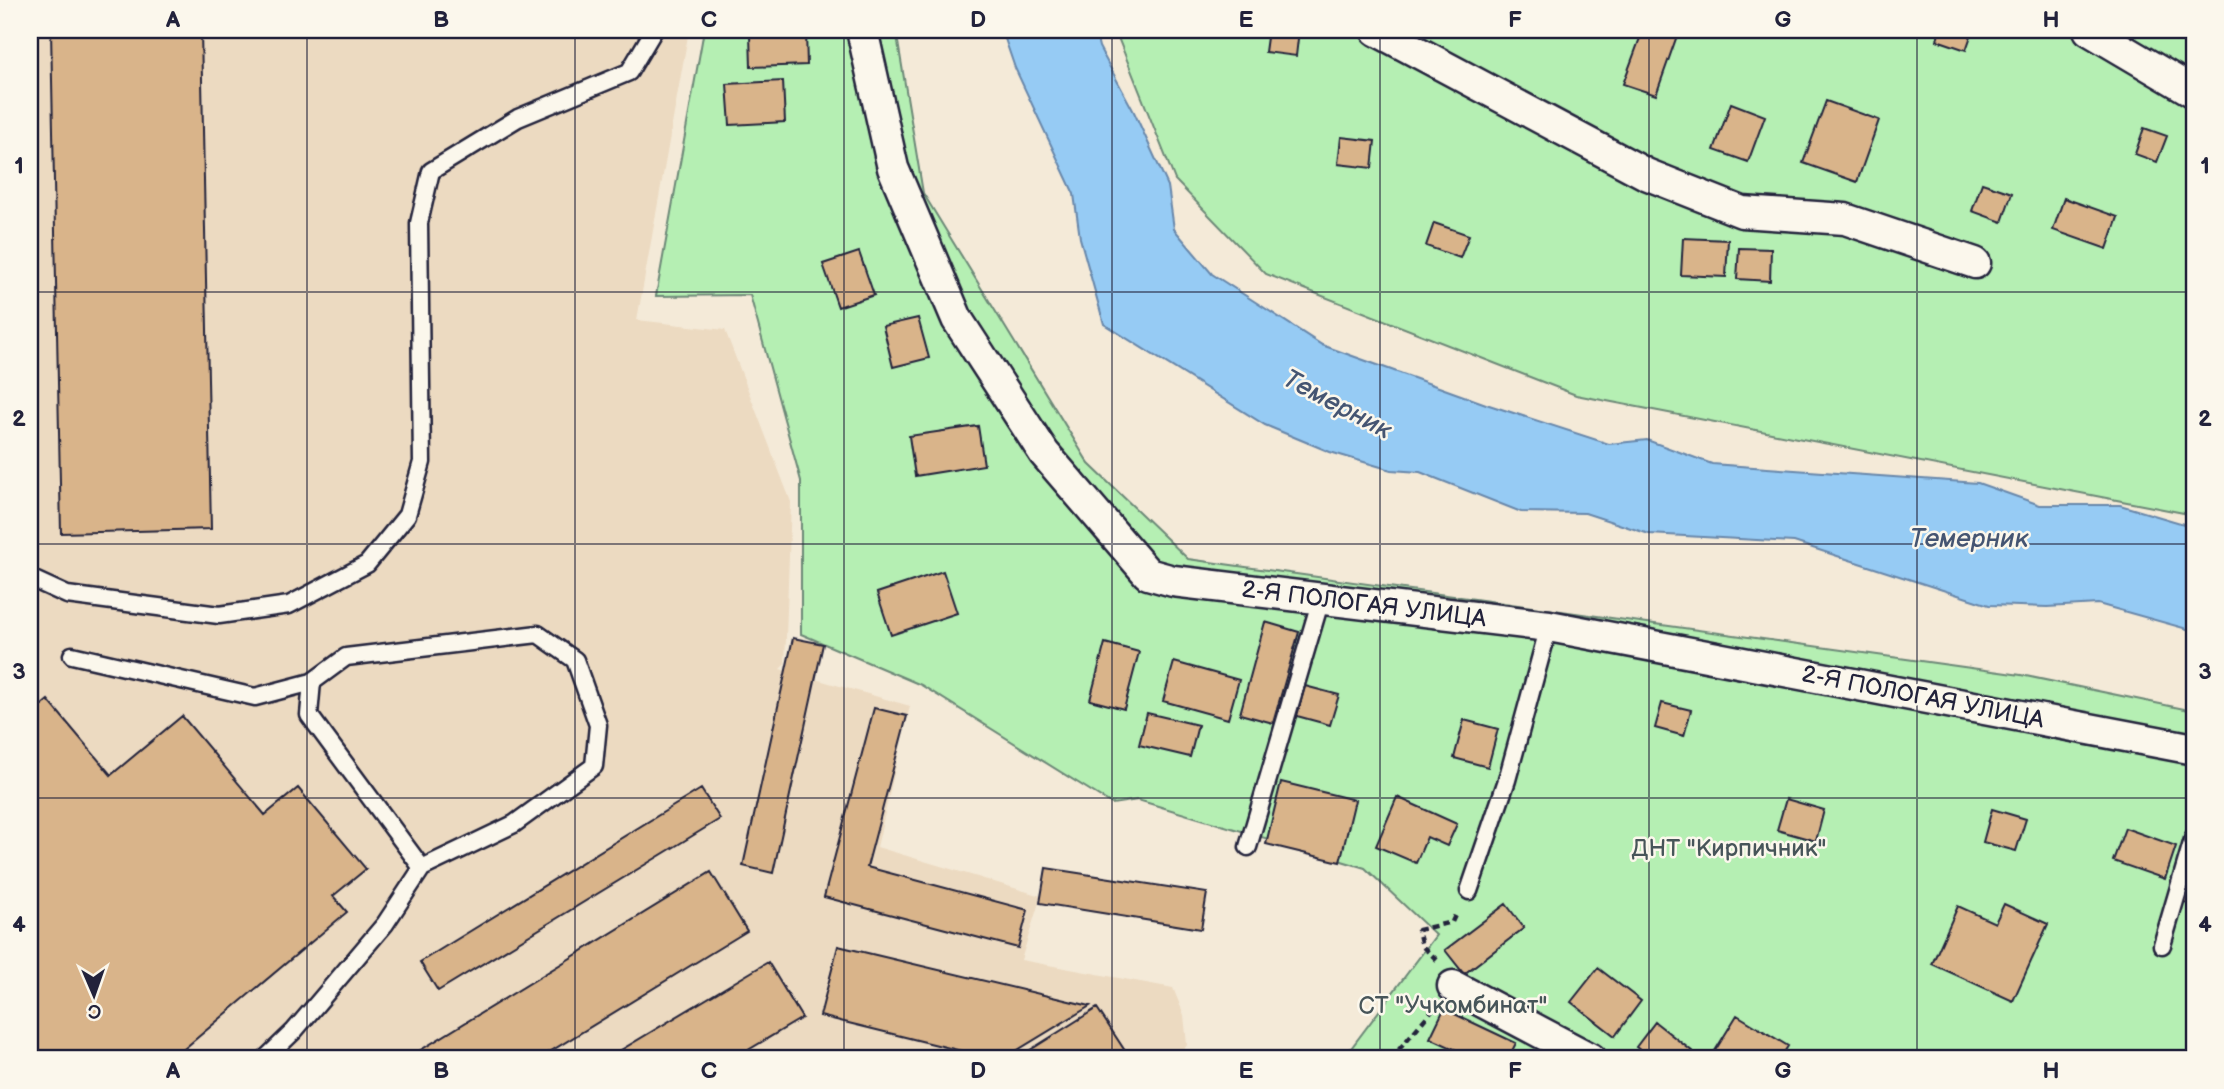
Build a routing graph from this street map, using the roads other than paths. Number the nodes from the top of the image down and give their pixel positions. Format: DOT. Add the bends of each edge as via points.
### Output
graph roads {
  1 [pos="654,30"];
  2 [pos="862,30"];
  3 [pos="1376,30"];
  4 [pos="2089,30"];
  5 [pos="2194,92"];
  6 [pos="1975,262"];
  7 [pos="30,578"];
  8 [pos="1321,599"];
  9 [pos="1549,626"];
  10 [pos="72,655"];
  11 [pos="312,682"];
  12 [pos="2194,749"];
  13 [pos="2194,836"];
  14 [pos="1248,847"];
  15 [pos="422,868"];
  16 [pos="1469,891"];
  17 [pos="2162,945"];
  18 [pos="1453,986"];
  19 [pos="265,1059"];
  20 [pos="1591,1059"];
  1 -- 7 [label="lane" via="629,72 518,118 430,171 419,223 422,462 407,515 366,564 289,605 219,615 66,595"];
  2 -- 8 [label="street, 2-Я ПОЛОГАЯ УЛИЦА" via="893,167 957,318 1044,453 1148,575"];
  3 -- 6 [label="street" via="1646,174 1742,212 1845,219"];
  4 -- 5 [label="street"];
  8 -- 9 [label="street, 2-Я ПОЛОГАЯ УЛИЦА"];
  8 -- 14 [label="lane"];
  9 -- 12 [label="street, 2-Я ПОЛОГАЯ УЛИЦА"];
  9 -- 16 [label="lane" via="1507,780"];
  10 -- 11 [label="lane" via="255,696"];
  11 -- 15 [label="lane" via="309,715"];
  11 -- 15 [label="lane" via="346,657 538,634 575,660 598,725 594,766 514,824"];
  13 -- 17 [label="lane"];
  15 -- 19 [label="lane" via="385,924"];
  18 -- 20 [label="street"];
}
